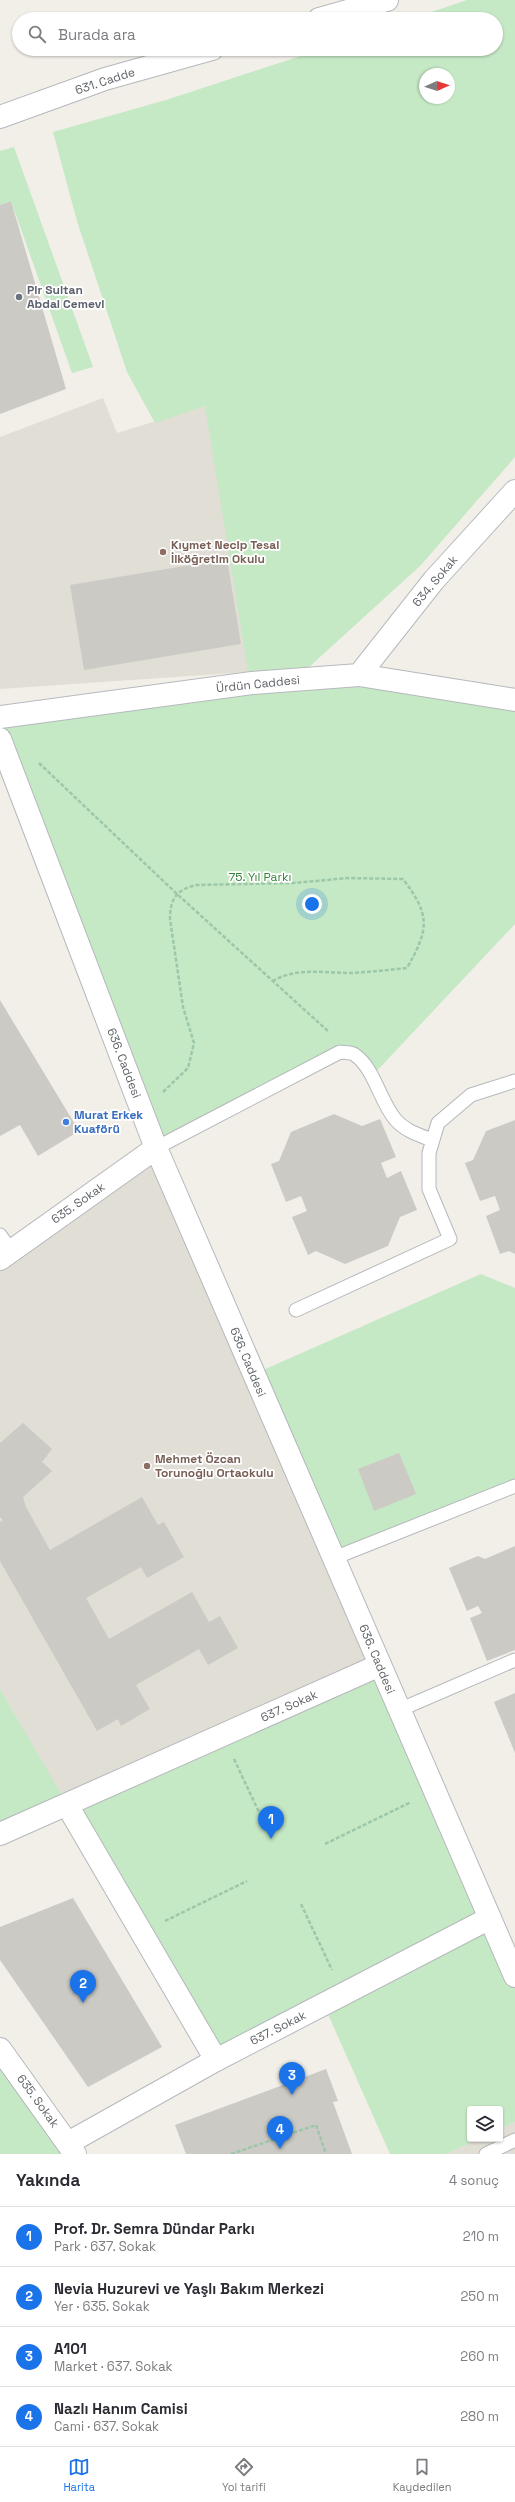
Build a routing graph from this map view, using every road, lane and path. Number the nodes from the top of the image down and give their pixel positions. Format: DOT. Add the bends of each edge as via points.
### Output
graph roads {
  1 [pos="387,0"];
  2 [pos="344,12"];
  3 [pos="187,56"];
  4 [pos="0,117"];
  5 [pos="515,491"];
  6 [pos="359,675"];
  7 [pos="515,700"];
  8 [pos="0,717"];
  9 [pos="0,740"];
  10 [pos="34,758"];
  11 [pos="177,894"];
  12 [pos="273,982"];
  13 [pos="340,1052"];
  14 [pos="515,1081"];
  15 [pos="142,1112"];
  16 [pos="432,1140"];
  17 [pos="156,1148"];
  18 [pos="4,1248"];
  19 [pos="296,1310"];
  20 [pos="515,1486"];
  21 [pos="334,1558"];
  22 [pos="515,1660"];
  23 [pos="380,1665"];
  24 [pos="400,1710"];
  25 [pos="223,1736"];
  26 [pos="435,1791"];
  27 [pos="67,1804"];
  28 [pos="265,1826"];
  29 [pos="0,1834"];
  30 [pos="325,1844"];
  31 [pos="247,1881"];
  32 [pos="301,1904"];
  33 [pos="490,1918"];
  34 [pos="141,1933"];
  35 [pos="513,1969"];
  36 [pos="344,1994"];
  37 [pos="0,2049"];
  38 [pos="216,2060"];
  39 [pos="515,2140"];
  40 [pos="71,2149"];
  41 [pos="231,2154"];
  42 [pos="326,2154"];
  43 [pos="486,2154"];
  1 -- 2 [label="street"];
  3 -- 4 [label="street, 631. Cadde" via="105,79"];
  5 -- 6 [label="street, 634. Sokak" via="434,580"];
  6 -- 7 [label="street, Ürdün Caddesi"];
  6 -- 8 [label="street, Ürdün Caddesi" via="252,683"];
  9 -- 15 [label="street, 636. Caddesi"];
  10 -- 11 [label="path"];
  11 -- 12 [label="path"];
  11 -- 12 [label="path" via="184,888 196,885 395,878 403,879 419,899 426,922 419,946 407,968 353,973 298,972"];
  11 -- 15 [label="path" via="170,906 170,920 183,1007 194,1043 192,1056 188,1068"];
  12 -- 13 [label="path" via="328,1032"];
  13 -- 16 [label="lane" via="354,1054 367,1066 379,1094 396,1120 412,1133"];
  13 -- 17 [label="lane"];
  14 -- 16 [label="lane" via="471,1095 438,1123"];
  15 -- 17 [label="street, 636. Caddesi"];
  16 -- 19 [label="lane" via="429,1153 429,1189 450,1239"];
  17 -- 18 [label="street, 635. Sokak"];
  17 -- 21 [label="street, 636. Caddesi"];
  20 -- 21 [label="lane"];
  21 -- 23 [label="street, 636. Caddesi"];
  22 -- 24 [label="lane"];
  23 -- 24 [label="street, 636. Caddesi"];
  23 -- 25 [label="street, 637. Sokak"];
  24 -- 26 [label="street, 636. Caddesi"];
  25 -- 27 [label="street, 637. Sokak"];
  25 -- 28 [label="path"];
  26 -- 30 [label="path"];
  26 -- 33 [label="street, 636. Caddesi"];
  27 -- 29 [label="street, 637. Sokak"];
  27 -- 34 [label="street"];
  31 -- 34 [label="path"];
  32 -- 36 [label="path"];
  33 -- 35 [label="street, 636. Caddesi"];
  33 -- 36 [label="street, 637. Sokak"];
  34 -- 38 [label="street"];
  36 -- 38 [label="street, 637. Sokak"];
  37 -- 40 [label="street, 635. Sokak"];
  38 -- 40 [label="street, 637. Sokak"];
  39 -- 43 [label="lane"];
  41 -- 42 [label="path" via="316,2125"];
}
